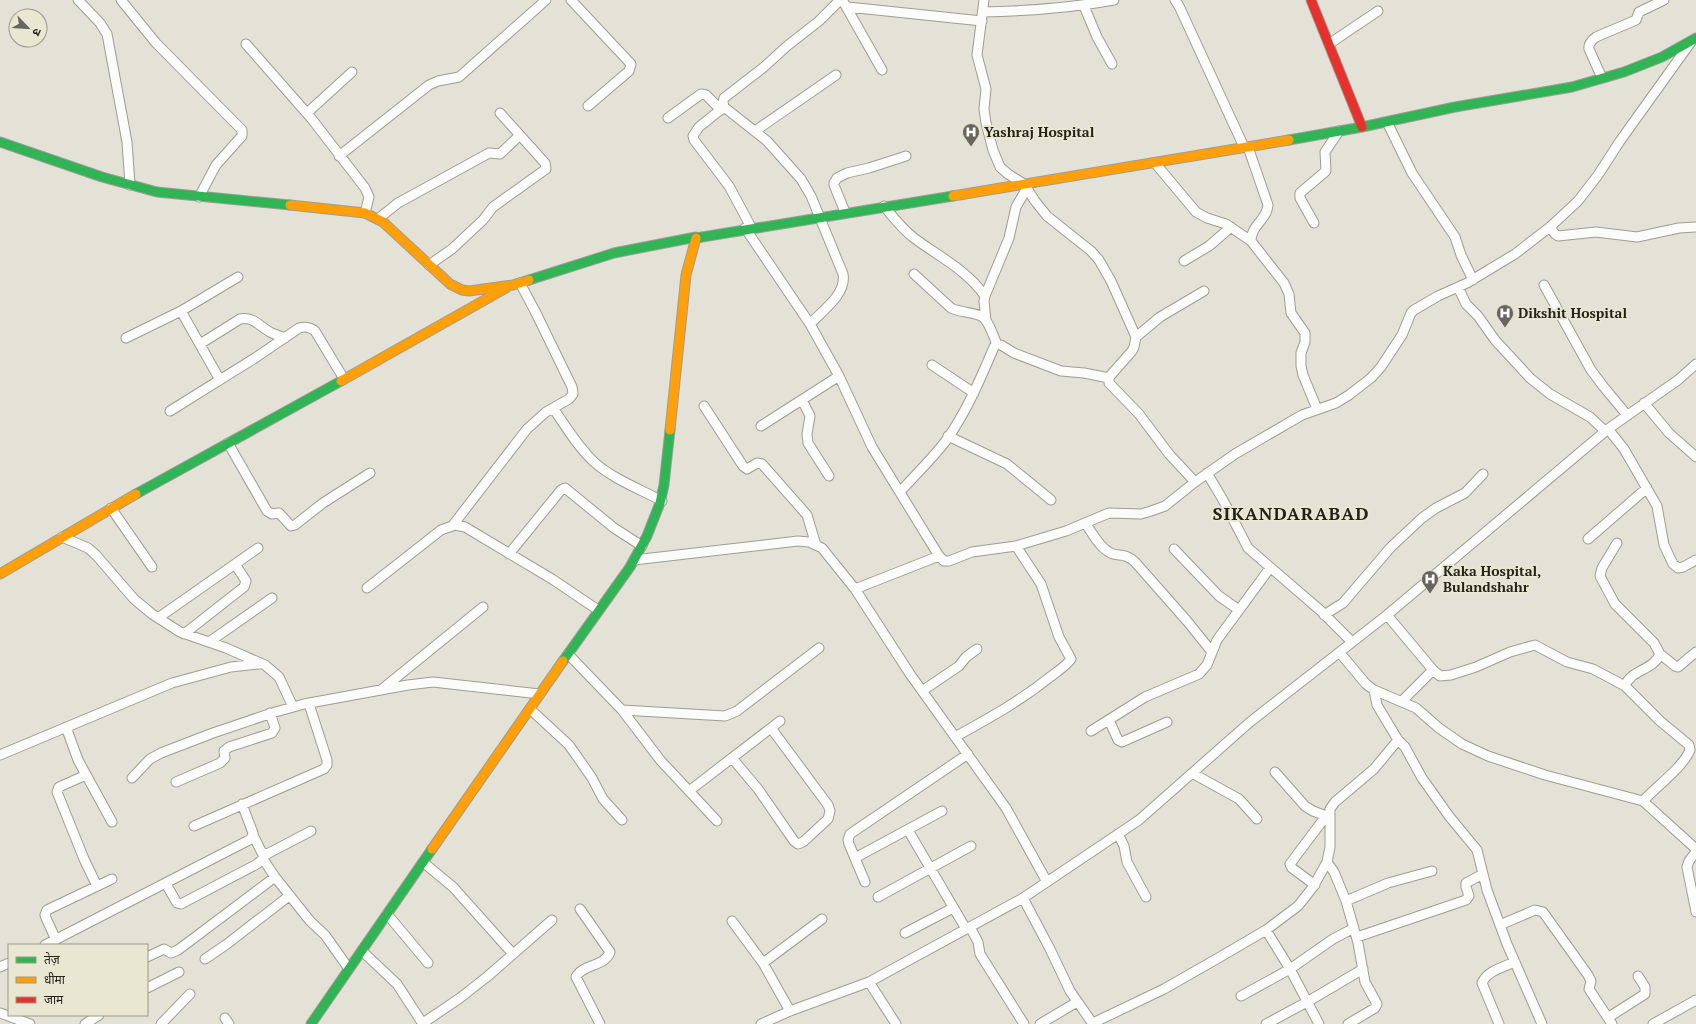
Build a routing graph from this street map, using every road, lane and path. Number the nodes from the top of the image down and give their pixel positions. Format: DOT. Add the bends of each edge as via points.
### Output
graph roads {
  1 [pos="78,0"];
  2 [pos="121,0"];
  3 [pos="546,0"];
  4 [pos="571,0"];
  5 [pos="984,0"];
  6 [pos="1114,0"];
  7 [pos="1175,0"];
  8 [pos="1312,0"];
  9 [pos="1664,0"];
  10 [pos="843,2"];
  11 [pos="1084,6"];
  12 [pos="1378,11"];
  13 [pos="983,16"];
  14 [pos="1694,39"];
  15 [pos="246,44"];
  16 [pos="1329,44"];
  17 [pos="1112,64"];
  18 [pos="882,70"];
  19 [pos="352,72"];
  20 [pos="836,75"];
  21 [pos="1602,78"];
  22 [pos="588,106"];
  23 [pos="722,108"];
  24 [pos="500,113"];
  25 [pos="307,114"];
  26 [pos="668,118"];
  27 [pos="1387,122"];
  28 [pos="1362,127"];
  29 [pos="755,131"];
  30 [pos="1339,131"];
  31 [pos="520,135"];
  32 [pos="0,142"];
  33 [pos="1246,147"];
  34 [pos="339,156"];
  35 [pos="906,156"];
  36 [pos="1155,163"];
  37 [pos="130,185"];
  38 [pos="1025,186"];
  39 [pos="199,197"];
  40 [pos="884,206"];
  41 [pos="845,212"];
  42 [pos="365,213"];
  43 [pos="820,216"];
  44 [pos="378,219"];
  45 [pos="1314,223"];
  46 [pos="1231,227"];
  47 [pos="1550,227"];
  48 [pos="1696,227"];
  49 [pos="748,228"];
  50 [pos="696,237"];
  51 [pos="1251,241"];
  52 [pos="1184,261"];
  53 [pos="432,268"];
  54 [pos="914,274"];
  55 [pos="238,277"];
  56 [pos="1473,280"];
  57 [pos="516,284"];
  58 [pos="1544,285"];
  59 [pos="1458,287"];
  60 [pos="1204,291"];
  61 [pos="985,296"];
  62 [pos="181,311"];
  63 [pos="986,321"];
  64 [pos="810,324"];
  65 [pos="126,338"];
  66 [pos="285,338"];
  67 [pos="1136,338"];
  68 [pos="200,344"];
  69 [pos="997,344"];
  70 [pos="932,365"];
  71 [pos="1695,367"];
  72 [pos="839,376"];
  73 [pos="1109,378"];
  74 [pos="344,379"];
  75 [pos="220,380"];
  76 [pos="974,393"];
  77 [pos="802,400"];
  78 [pos="1644,403"];
  79 [pos="704,406"];
  80 [pos="553,408"];
  81 [pos="1317,409"];
  82 [pos="170,411"];
  83 [pos="1627,415"];
  84 [pos="761,426"];
  85 [pos="1607,430"];
  86 [pos="948,436"];
  87 [pos="228,443"];
  88 [pos="1696,457"];
  89 [pos="370,473"];
  90 [pos="1207,473"];
  91 [pos="1483,474"];
  92 [pos="829,476"];
  93 [pos="1194,482"];
  94 [pos="1647,488"];
  95 [pos="900,492"];
  96 [pos="1051,500"];
  97 [pos="662,501"];
  98 [pos="111,508"];
  99 [pos="1085,523"];
  100 [pos="453,525"];
  101 [pos="62,537"];
  102 [pos="1588,539"];
  103 [pos="1617,543"];
  104 [pos="816,545"];
  105 [pos="642,546"];
  106 [pos="1016,546"];
  107 [pos="258,548"];
  108 [pos="1174,550"];
  109 [pos="509,554"];
  110 [pos="938,556"];
  111 [pos="634,560"];
  112 [pos="1696,560"];
  113 [pos="235,564"];
  114 [pos="152,567"];
  115 [pos="1270,568"];
  116 [pos="0,574"];
  117 [pos="367,588"];
  118 [pos="855,589"];
  119 [pos="272,598"];
  120 [pos="483,607"];
  121 [pos="598,610"];
  122 [pos="1239,610"];
  123 [pos="1387,614"];
  124 [pos="1324,615"];
  125 [pos="158,618"];
  126 [pos="184,634"];
  127 [pos="209,642"];
  128 [pos="1352,642"];
  129 [pos="819,648"];
  130 [pos="977,649"];
  131 [pos="1212,652"];
  132 [pos="1696,652"];
  133 [pos="1340,653"];
  134 [pos="568,654"];
  135 [pos="1660,654"];
  136 [pos="260,663"];
  137 [pos="1433,670"];
  138 [pos="1625,686"];
  139 [pos="1374,690"];
  140 [pos="380,691"];
  141 [pos="922,691"];
  142 [pos="540,694"];
  143 [pos="1402,701"];
  144 [pos="309,704"];
  145 [pos="293,707"];
  146 [pos="530,709"];
  147 [pos="622,710"];
  148 [pos="270,713"];
  149 [pos="1109,720"];
  150 [pos="780,721"];
  151 [pos="1167,722"];
  152 [pos="66,728"];
  153 [pos="771,728"];
  154 [pos="1091,731"];
  155 [pos="955,737"];
  156 [pos="1398,740"];
  157 [pos="968,754"];
  158 [pos="0,755"];
  159 [pos="732,758"];
  160 [pos="1275,772"];
  161 [pos="1192,773"];
  162 [pos="86,775"];
  163 [pos="132,778"];
  164 [pos="176,782"];
  165 [pos="689,790"];
  166 [pos="1643,802"];
  167 [pos="242,804"];
  168 [pos="942,811"];
  169 [pos="1328,817"];
  170 [pos="1257,819"];
  171 [pos="622,820"];
  172 [pos="717,821"];
  173 [pos="112,822"];
  174 [pos="194,826"];
  175 [pos="908,830"];
  176 [pos="311,831"];
  177 [pos="1118,834"];
  178 [pos="253,835"];
  179 [pos="971,846"];
  180 [pos="1696,849"];
  181 [pos="1696,852"];
  182 [pos="264,857"];
  183 [pos="855,858"];
  184 [pos="1327,862"];
  185 [pos="424,863"];
  186 [pos="930,868"];
  187 [pos="1432,871"];
  188 [pos="1484,874"];
  189 [pos="274,877"];
  190 [pos="112,879"];
  191 [pos="865,882"];
  192 [pos="1047,882"];
  193 [pos="166,884"];
  194 [pos="1315,885"];
  195 [pos="97,886"];
  196 [pos="289,896"];
  197 [pos="878,897"];
  198 [pos="1146,897"];
  199 [pos="1023,898"];
  200 [pos="1346,901"];
  201 [pos="953,908"];
  202 [pos="580,909"];
  203 [pos="1696,912"];
  204 [pos="387,914"];
  205 [pos="822,919"];
  206 [pos="552,920"];
  207 [pos="732,921"];
  208 [pos="1500,925"];
  209 [pos="968,928"];
  210 [pos="1354,928"];
  211 [pos="1266,930"];
  212 [pos="905,933"];
  213 [pos="1357,937"];
  214 [pos="56,940"];
  215 [pos="47,944"];
  216 [pos="362,951"];
  217 [pos="513,954"];
  218 [pos="148,957"];
  219 [pos="205,959"];
  220 [pos="763,962"];
  221 [pos="1515,962"];
  222 [pos="428,963"];
  223 [pos="349,969"];
  224 [pos="1290,969"];
  225 [pos="1363,969"];
  226 [pos="179,972"];
  227 [pos="1638,976"];
  228 [pos="869,982"];
  229 [pos="148,988"];
  230 [pos="190,994"];
  231 [pos="1241,996"];
  232 [pos="1696,1000"];
  233 [pos="1077,1002"];
  234 [pos="1307,1002"];
  235 [pos="790,1011"];
  236 [pos="8,1016"];
  237 [pos="97,1016"];
  238 [pos="1610,1021"];
  239 [pos="30,1024"];
  240 [pos="85,1024"];
  241 [pos="161,1024"];
  242 [pos="311,1024"];
  243 [pos="423,1024"];
  244 [pos="600,1024"];
  245 [pos="761,1024"];
  246 [pos="896,1024"];
  247 [pos="1024,1024"];
  248 [pos="1040,1024"];
  249 [pos="1093,1024"];
  250 [pos="1266,1024"];
  251 [pos="1319,1024"];
  252 [pos="1348,1024"];
  253 [pos="1499,1024"];
  254 [pos="1542,1024"];
  255 [pos="1653,1024"];
  1 -- 37 [label="street" via="107,34 127,142"];
  2 -- 39 [label="street" via="156,43 242,130 242,136 216,165"];
  3 -- 34 [label="street" via="459,77 429,85"];
  4 -- 22 [label="street" via="631,64 628,72"];
  5 -- 13 [label="street"];
  6 -- 11 [label="street"];
  7 -- 33 [label="street"];
  8 -- 16 [label="main road"];
  9 -- 21 [label="street" via="1639,12 1636,20 1592,41 1588,47"];
  10 -- 13 [label="street"];
  10 -- 18 [label="street"];
  10 -- 23 [label="street" via="724,98"];
  11 -- 13 [label="street"];
  11 -- 17 [label="street" via="1096,37"];
  12 -- 16 [label="street"];
  13 -- 38 [label="street" via="977,55 986,89 984,114 991,143 1002,170"];
  14 -- 21 [label="main road" via="1662,57"];
  14 -- 47 [label="street" via="1585,193"];
  15 -- 25 [label="street"];
  16 -- 28 [label="main road"];
  19 -- 25 [label="street"];
  20 -- 29 [label="street"];
  21 -- 27 [label="main road"];
  23 -- 26 [label="street" via="701,94"];
  23 -- 29 [label="street"];
  23 -- 49 [label="street" via="699,127 694,140 729,186"];
  24 -- 31 [label="street"];
  25 -- 34 [label="street"];
  27 -- 28 [label="main road"];
  27 -- 56 [label="street" via="1412,173 1455,237"];
  28 -- 30 [label="main road"];
  29 -- 43 [label="street" via="780,154 801,179"];
  30 -- 33 [label="main road"];
  30 -- 45 [label="street" via="1324,157 1326,171 1300,193 1300,198"];
  31 -- 44 [label="street" via="500,154 489,153 405,199"];
  31 -- 53 [label="street" via="545,163 546,169 493,206 483,220"];
  32 -- 37 [label="main road"];
  33 -- 36 [label="main road"];
  33 -- 51 [label="street" via="1268,205 1266,214 1252,231"];
  34 -- 42 [label="street" via="368,193"];
  35 -- 41 [label="street" via="837,178 834,185"];
  36 -- 38 [label="main road"];
  36 -- 46 [label="street" via="1200,216"];
  37 -- 39 [label="main road" via="156,192"];
  38 -- 40 [label="main road"];
  38 -- 61 [label="street" via="1016,207 1009,238"];
  38 -- 67 [label="street" via="1047,216 1099,260 1112,281"];
  39 -- 42 [label="main road"];
  40 -- 41 [label="main road"];
  40 -- 61 [label="street" via="908,233 975,282"];
  41 -- 43 [label="main road"];
  42 -- 44 [label="main road"];
  43 -- 49 [label="main road"];
  43 -- 64 [label="street" via="844,280 839,293"];
  44 -- 53 [label="main road" via="396,232"];
  46 -- 51 [label="street"];
  46 -- 52 [label="street" via="1209,246"];
  47 -- 48 [label="street" via="1558,236 1596,232 1637,237"];
  47 -- 56 [label="street" via="1515,254"];
  49 -- 50 [label="main road"];
  49 -- 64 [label="street"];
  50 -- 57 [label="main road" via="614,253"];
  50 -- 97 [label="main road" via="686,275"];
  51 -- 81 [label="street" via="1284,283 1289,294 1291,313 1305,333 1301,366"];
  53 -- 57 [label="main road" via="450,284 462,290"];
  54 -- 63 [label="street" via="951,308 982,316"];
  55 -- 62 [label="street"];
  56 -- 59 [label="street"];
  57 -- 74 [label="main road"];
  57 -- 80 [label="street" via="535,311 573,391 569,399"];
  58 -- 83 [label="street" via="1591,370"];
  59 -- 81 [label="street" via="1411,313 1402,335 1371,378 1343,399"];
  59 -- 85 [label="street" via="1466,304 1530,378 1550,394"];
  60 -- 67 [label="street" via="1160,317"];
  61 -- 63 [label="street"];
  62 -- 65 [label="street"];
  62 -- 68 [label="street"];
  63 -- 69 [label="street"];
  64 -- 72 [label="street"];
  66 -- 68 [label="street" via="273,334 252,319 245,318"];
  66 -- 74 [label="street" via="299,328 308,327 315,331"];
  66 -- 75 [label="street"];
  67 -- 73 [label="street" via="1132,351"];
  68 -- 75 [label="street"];
  69 -- 73 [label="street" via="1061,371"];
  69 -- 76 [label="street"];
  70 -- 76 [label="street"];
  71 -- 78 [label="street"];
  72 -- 77 [label="street"];
  72 -- 95 [label="street" via="872,447"];
  73 -- 93 [label="street" via="1110,384 1139,414"];
  74 -- 87 [label="main road"];
  75 -- 82 [label="street"];
  76 -- 86 [label="street"];
  77 -- 84 [label="street"];
  77 -- 92 [label="street" via="810,416 808,443"];
  78 -- 83 [label="street"];
  78 -- 88 [label="street" via="1669,433"];
  79 -- 104 [label="street" via="743,466 747,469 757,463 762,464 803,510 809,520"];
  80 -- 97 [label="street" via="574,440 595,463"];
  80 -- 100 [label="street" via="527,429"];
  81 -- 90 [label="street" via="1294,419"];
  83 -- 85 [label="street"];
  85 -- 94 [label="street" via="1624,449"];
  85 -- 123 [label="street"];
  86 -- 95 [label="street" via="934,456"];
  86 -- 96 [label="street" via="1007,464"];
  87 -- 89 [label="street" via="267,512 279,513 291,526"];
  87 -- 98 [label="main road"];
  90 -- 93 [label="street"];
  90 -- 115 [label="street" via="1245,544"];
  91 -- 124 [label="street" via="1465,492 1422,518 1391,547 1343,603"];
  93 -- 99 [label="street" via="1171,502 1158,509 1141,514 1109,513"];
  94 -- 102 [label="street"];
  94 -- 112 [label="street" via="1657,506 1664,546 1673,564 1678,568"];
  95 -- 110 [label="street"];
  97 -- 105 [label="main road"];
  98 -- 101 [label="main road"];
  98 -- 114 [label="street"];
  99 -- 106 [label="street"];
  99 -- 131 [label="street" via="1110,553 1127,556 1135,562"];
  100 -- 109 [label="street" via="465,527"];
  100 -- 117 [label="street" via="441,530"];
  101 -- 116 [label="main road"];
  101 -- 125 [label="street" via="80,544 96,555 134,599"];
  103 -- 135 [label="street" via="1600,576 1615,604 1654,643"];
  104 -- 111 [label="street" via="798,541"];
  104 -- 118 [label="street" via="822,548"];
  105 -- 109 [label="street" via="614,528 565,488"];
  105 -- 111 [label="main road"];
  106 -- 110 [label="street" via="972,552 946,561"];
  106 -- 155 [label="street" via="1041,584 1058,637 1071,659 1003,711"];
  107 -- 113 [label="street"];
  108 -- 122 [label="street" via="1219,596"];
  109 -- 121 [label="street" via="552,578"];
  110 -- 118 [label="street"];
  111 -- 121 [label="main road"];
  113 -- 125 [label="street"];
  113 -- 126 [label="street" via="246,581 244,588"];
  115 -- 122 [label="street"];
  115 -- 124 [label="street"];
  118 -- 141 [label="street"];
  119 -- 127 [label="street"];
  120 -- 140 [label="street"];
  121 -- 134 [label="main road"];
  122 -- 131 [label="street" via="1217,640"];
  123 -- 128 [label="street"];
  123 -- 137 [label="street"];
  124 -- 128 [label="street"];
  125 -- 126 [label="street"];
  126 -- 127 [label="street"];
  127 -- 136 [label="street"];
  128 -- 133 [label="street"];
  129 -- 147 [label="street" via="737,711 724,716"];
  130 -- 141 [label="street" via="959,666"];
  131 -- 149 [label="street" via="1199,674 1145,697"];
  132 -- 135 [label="street" via="1678,667"];
  133 -- 139 [label="street" via="1361,679"];
  133 -- 161 [label="street" via="1250,722"];
  134 -- 142 [label="main road"];
  134 -- 147 [label="street"];
  135 -- 138 [label="street" via="1654,663 1631,678"];
  136 -- 145 [label="street" via="279,677"];
  136 -- 152 [label="street" via="231,667 172,683"];
  137 -- 138 [label="street" via="1440,676 1450,676 1535,645 1567,662 1593,669"];
  137 -- 143 [label="street"];
  138 -- 166 [label="street" via="1660,721 1689,745 1690,750 1681,764"];
  139 -- 143 [label="street"];
  139 -- 156 [label="street" via="1377,705"];
  140 -- 142 [label="street" via="433,682"];
  140 -- 144 [label="street"];
  141 -- 155 [label="street"];
  142 -- 146 [label="main road"];
  143 -- 166 [label="street" via="1421,712 1462,744 1488,756"];
  144 -- 145 [label="street"];
  144 -- 167 [label="street" via="327,765 317,773"];
  145 -- 148 [label="street"];
  146 -- 171 [label="street" via="569,746 592,778 603,799"];
  146 -- 185 [label="main road"];
  147 -- 165 [label="street" via="661,761"];
  148 -- 163 [label="street" via="161,753 150,759"];
  148 -- 164 [label="street" via="275,728 272,733 229,747 224,751 225,758 220,763"];
  149 -- 151 [label="street" via="1118,740 1122,742"];
  149 -- 154 [label="street"];
  150 -- 153 [label="street"];
  152 -- 158 [label="street"];
  152 -- 162 [label="street"];
  153 -- 159 [label="street"];
  153 -- 159 [label="street" via="830,811 828,819 803,842 798,844 794,841 758,789"];
  155 -- 157 [label="street"];
  156 -- 169 [label="street" via="1366,777 1332,805"];
  156 -- 188 [label="street" via="1445,811 1477,850"];
  157 -- 183 [label="street" via="850,834 848,840"];
  157 -- 192 [label="street" via="1006,808"];
  159 -- 165 [label="street"];
  160 -- 169 [label="street" via="1305,806"];
  161 -- 170 [label="street" via="1239,799"];
  161 -- 177 [label="street" via="1139,820"];
  162 -- 173 [label="street"];
  162 -- 195 [label="street" via="59,787 57,792"];
  165 -- 172 [label="street"];
  166 -- 180 [label="street"];
  167 -- 174 [label="street"];
  167 -- 178 [label="street"];
  168 -- 175 [label="street"];
  169 -- 184 [label="street" via="1330,847"];
  169 -- 194 [label="street" via="1290,864"];
  175 -- 183 [label="street"];
  175 -- 186 [label="street"];
  176 -- 182 [label="street"];
  177 -- 192 [label="street"];
  177 -- 198 [label="street" via="1124,846 1127,862"];
  178 -- 182 [label="street"];
  178 -- 193 [label="street" via="246,842"];
  179 -- 186 [label="street"];
  181 -- 203 [label="street" via="1687,867"];
  182 -- 189 [label="street"];
  182 -- 193 [label="street" via="257,864 181,904 177,903"];
  183 -- 191 [label="street"];
  184 -- 194 [label="street"];
  184 -- 200 [label="street"];
  185 -- 204 [label="main road"];
  185 -- 217 [label="street" via="453,886"];
  186 -- 197 [label="street"];
  186 -- 201 [label="street"];
  187 -- 200 [label="street" via="1388,883"];
  188 -- 208 [label="street"];
  188 -- 213 [label="street" via="1466,883 1469,896 1466,900"];
  189 -- 196 [label="street"];
  189 -- 218 [label="street" via="178,950 171,953 164,950"];
  190 -- 195 [label="street"];
  192 -- 199 [label="street"];
  193 -- 214 [label="street"];
  194 -- 211 [label="street" via="1298,906"];
  195 -- 214 [label="street" via="47,910 45,915"];
  196 -- 219 [label="street"];
  196 -- 223 [label="street" via="325,935"];
  199 -- 209 [label="street"];
  199 -- 233 [label="street"];
  200 -- 210 [label="street"];
  201 -- 209 [label="street"];
  201 -- 212 [label="street"];
  202 -- 244 [label="street" via="610,952 607,958 576,977"];
  204 -- 216 [label="main road"];
  204 -- 222 [label="street"];
  205 -- 220 [label="street"];
  206 -- 217 [label="street"];
  207 -- 220 [label="street"];
  208 -- 221 [label="street"];
  208 -- 238 [label="street" via="1535,910 1543,912 1588,975 1591,981 1589,989"];
  209 -- 228 [label="street"];
  209 -- 247 [label="street" via="978,942 980,954"];
  210 -- 213 [label="street"];
  210 -- 224 [label="street"];
  211 -- 224 [label="street"];
  211 -- 249 [label="street" via="1164,990"];
  213 -- 225 [label="street"];
  214 -- 215 [label="street"];
  216 -- 223 [label="main road"];
  216 -- 243 [label="street" via="397,984"];
  217 -- 243 [label="street" via="460,998"];
  220 -- 235 [label="street"];
  221 -- 253 [label="street" via="1489,974 1482,983"];
  221 -- 254 [label="street"];
  223 -- 242 [label="main road"];
  224 -- 231 [label="street"];
  224 -- 234 [label="street"];
  225 -- 234 [label="street"];
  225 -- 252 [label="street" via="1366,988 1376,1006"];
  226 -- 229 [label="street"];
  227 -- 238 [label="street" via="1645,987 1645,994"];
  228 -- 235 [label="street"];
  228 -- 246 [label="street"];
  230 -- 241 [label="street"];
  232 -- 255 [label="street"];
  233 -- 248 [label="street"];
  233 -- 249 [label="street"];
  234 -- 250 [label="street"];
  234 -- 251 [label="street"];
  235 -- 245 [label="street"];
  236 -- 239 [label="street"];
  237 -- 240 [label="street"];
}
